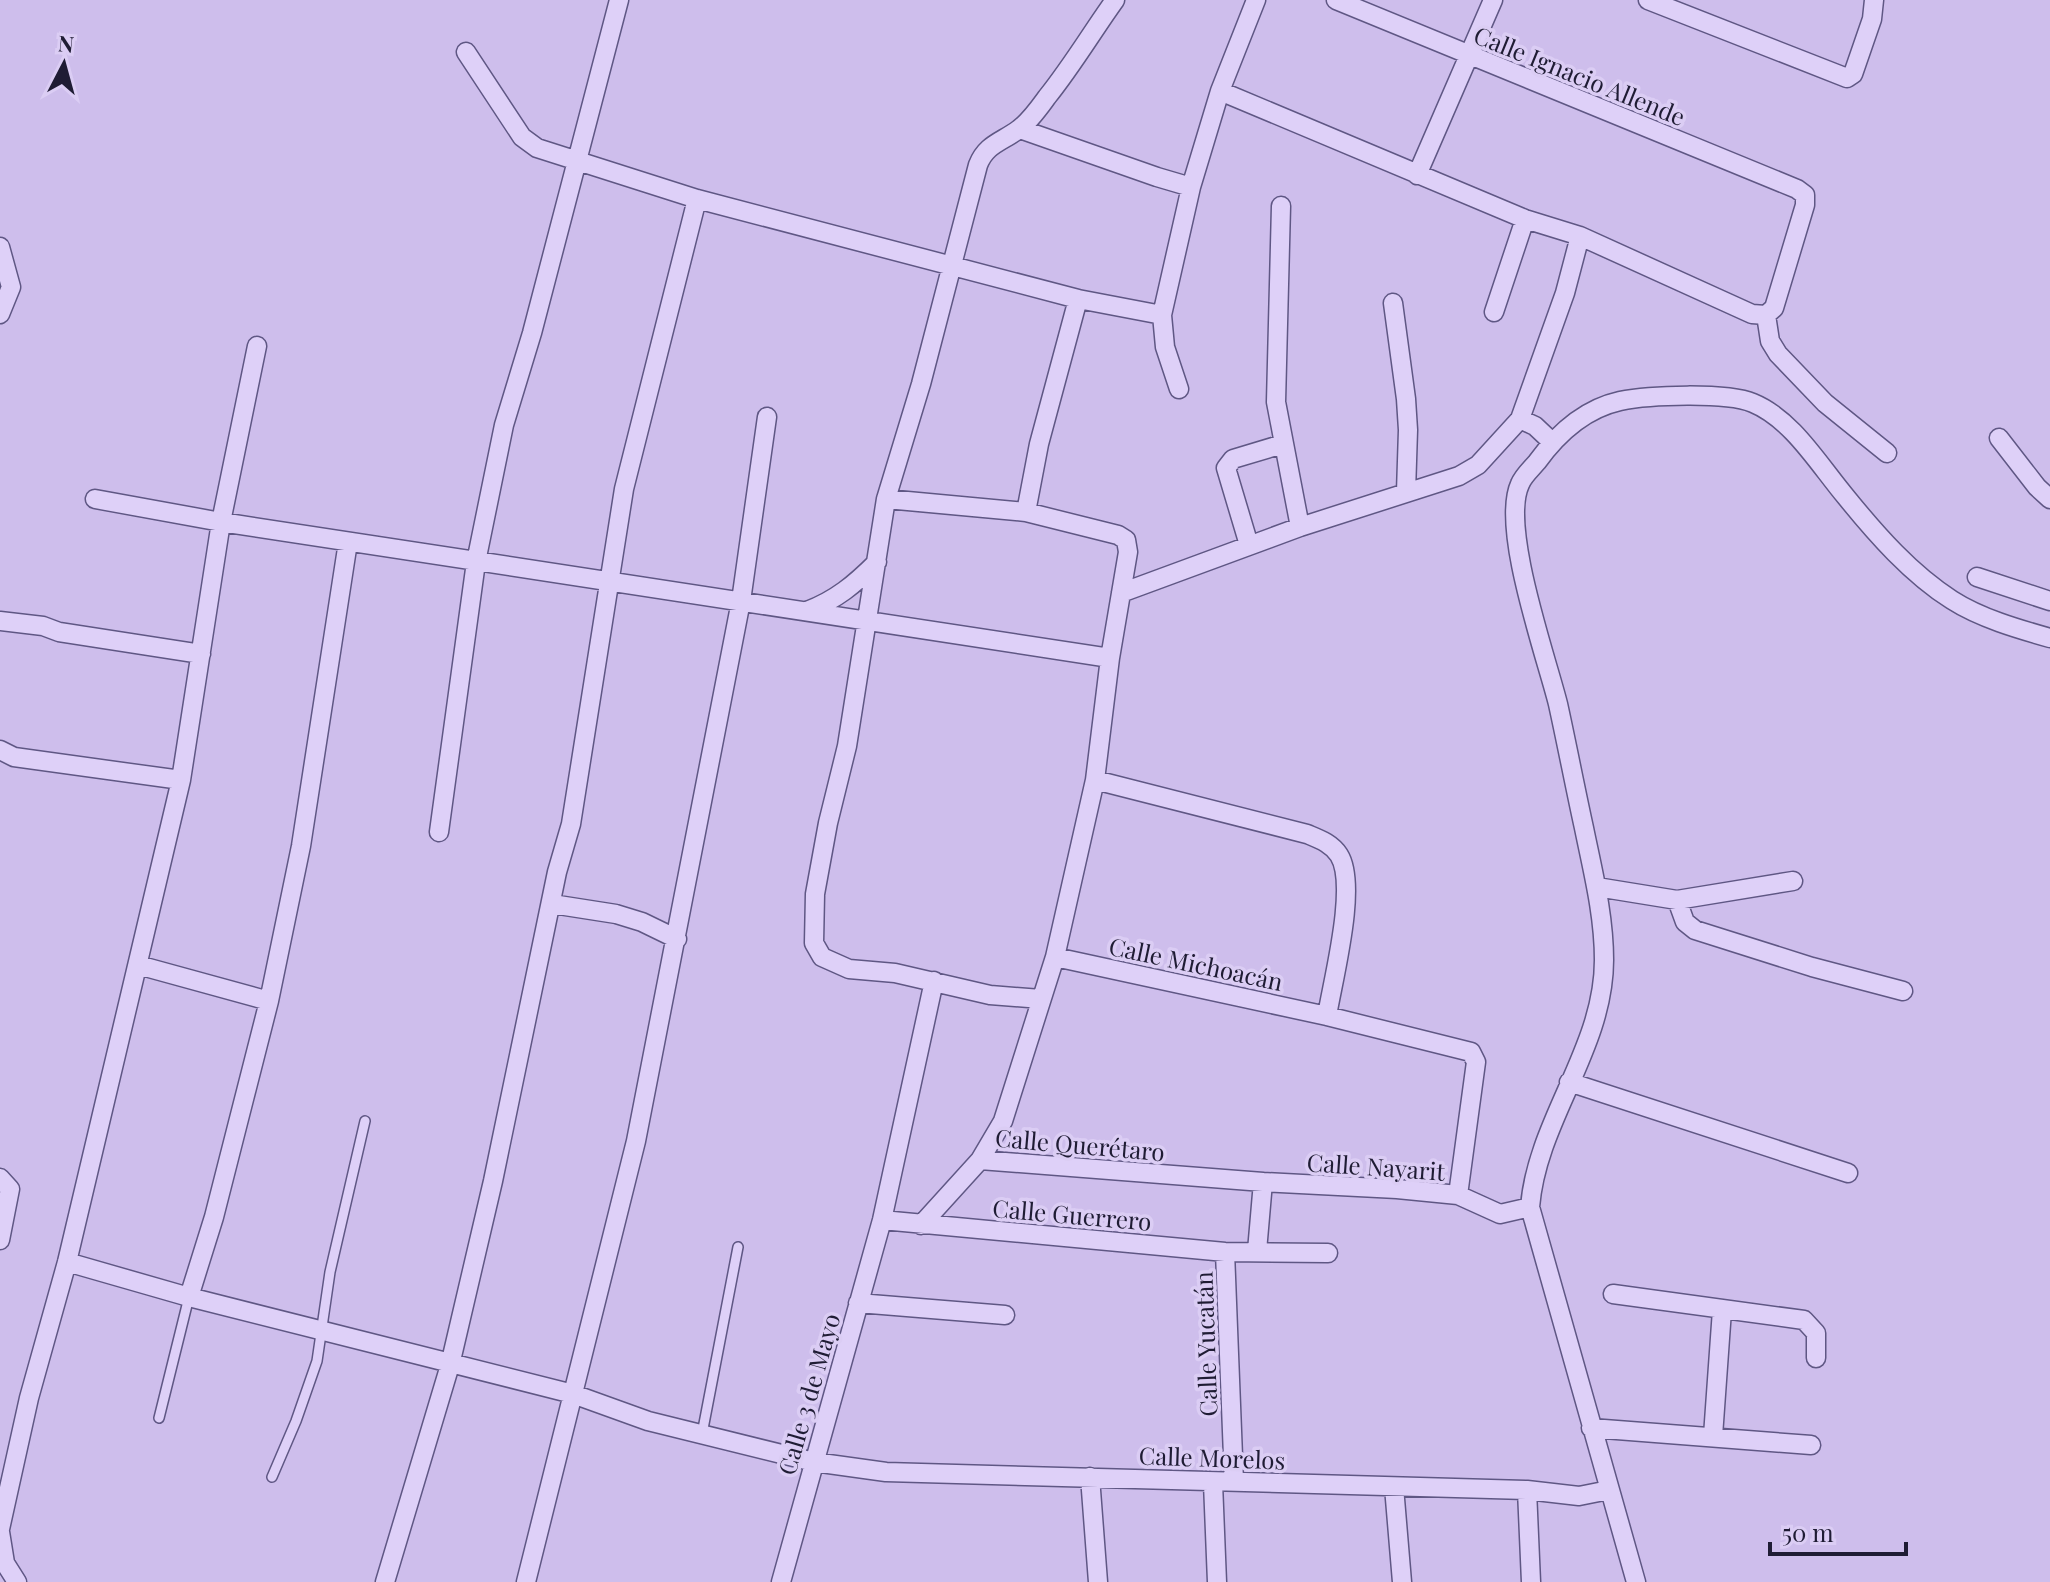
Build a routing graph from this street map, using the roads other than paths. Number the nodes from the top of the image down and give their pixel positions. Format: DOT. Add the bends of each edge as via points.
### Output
graph roads {
  1 [pos="619,0"];
  2 [pos="1115,0"];
  3 [pos="1256,0"];
  4 [pos="1336,0"];
  5 [pos="1493,0"];
  6 [pos="1648,0"];
  7 [pos="1874,0"];
  8 [pos="466,52"];
  9 [pos="1469,56"];
  10 [pos="1220,91"];
  11 [pos="1020,129"];
  12 [pos="576,162"];
  13 [pos="1417,175"];
  14 [pos="1191,187"];
  15 [pos="697,199"];
  16 [pos="1281,206"];
  17 [pos="1525,219"];
  18 [pos="1580,236"];
  19 [pos="0,247"];
  20 [pos="953,266"];
  21 [pos="1078,299"];
  22 [pos="1393,303"];
  23 [pos="1494,312"];
  24 [pos="0,314"];
  25 [pos="1162,315"];
  26 [pos="1766,315"];
  27 [pos="257,346"];
  28 [pos="1179,389"];
  29 [pos="767,417"];
  30 [pos="1538,431"];
  31 [pos="1999,438"];
  32 [pos="1283,444"];
  33 [pos="1887,453"];
  34 [pos="1406,492"];
  35 [pos="95,499"];
  36 [pos="886,499"];
  37 [pos="2050,499"];
  38 [pos="1026,512"];
  39 [pos="221,522"];
  40 [pos="1300,527"];
  41 [pos="348,542"];
  42 [pos="1249,545"];
  43 [pos="476,562"];
  44 [pos="877,562"];
  45 [pos="1977,577"];
  46 [pos="609,582"];
  47 [pos="1121,593"];
  48 [pos="741,601"];
  49 [pos="2050,601"];
  50 [pos="807,611"];
  51 [pos="0,621"];
  52 [pos="868,623"];
  53 [pos="2050,638"];
  54 [pos="201,654"];
  55 [pos="1110,658"];
  56 [pos="0,750"];
  57 [pos="181,780"];
  58 [pos="1095,780"];
  59 [pos="439,832"];
  60 [pos="1793,881"];
  61 [pos="1597,887"];
  62 [pos="1677,900"];
  63 [pos="552,904"];
  64 [pos="677,939"];
  65 [pos="1055,957"];
  66 [pos="138,965"];
  67 [pos="934,981"];
  68 [pos="1903,991"];
  69 [pos="1041,999"];
  70 [pos="269,1001"];
  71 [pos="1327,1016"];
  72 [pos="1569,1082"];
  73 [pos="365,1121"];
  74 [pos="980,1160"];
  75 [pos="1848,1173"];
  76 [pos="0,1178"];
  77 [pos="1263,1182"];
  78 [pos="1458,1195"];
  79 [pos="1527,1208"];
  80 [pos="882,1220"];
  81 [pos="921,1225"];
  82 [pos="0,1240"];
  83 [pos="738,1247"];
  84 [pos="1257,1251"];
  85 [pos="1225,1252"];
  86 [pos="1328,1253"];
  87 [pos="67,1262"];
  88 [pos="1613,1294"];
  89 [pos="189,1297"];
  90 [pos="858,1303"];
  91 [pos="1722,1310"];
  92 [pos="1005,1315"];
  93 [pos="321,1331"];
  94 [pos="1816,1358"];
  95 [pos="450,1365"];
  96 [pos="573,1394"];
  97 [pos="159,1418"];
  98 [pos="1591,1428"];
  99 [pos="702,1434"];
  100 [pos="1713,1436"];
  101 [pos="1811,1445"];
  102 [pos="814,1462"];
  103 [pos="272,1477"];
  104 [pos="1090,1477"];
  105 [pos="1234,1482"];
  106 [pos="1213,1483"];
  107 [pos="1394,1487"];
  108 [pos="1527,1490"];
  109 [pos="1605,1491"];
  110 [pos="0,1530"];
  111 [pos="392,1579"];
  112 [pos="17,1582"];
  113 [pos="526,1582"];
  114 [pos="781,1582"];
  115 [pos="1098,1582"];
  116 [pos="1217,1582"];
  117 [pos="1402,1582"];
  118 [pos="1531,1582"];
  119 [pos="1636,1582"];
  1 -- 12 [label="street"];
  2 -- 11 [label="street"];
  3 -- 10 [label="street"];
  4 -- 9 [label="street, Calle Ignacio Allende"];
  5 -- 9 [label="street"];
  6 -- 7 [label="street" via="1847,78 1853,74"];
  8 -- 12 [label="street" via="522,137"];
  9 -- 13 [label="street"];
  9 -- 26 [label="street, Calle Ignacio Allende" via="1805,195 1774,308"];
  10 -- 13 [label="street"];
  10 -- 14 [label="street"];
  11 -- 14 [label="street"];
  11 -- 20 [label="street" via="982,154"];
  12 -- 15 [label="street"];
  12 -- 43 [label="street" via="504,425"];
  13 -- 17 [label="street"];
  14 -- 25 [label="street"];
  15 -- 20 [label="street"];
  15 -- 46 [label="street" via="624,489"];
  16 -- 32 [label="street" via="1276,402"];
  17 -- 18 [label="street"];
  17 -- 23 [label="street"];
  18 -- 26 [label="street" via="1725,303"];
  18 -- 30 [label="street"];
  19 -- 24 [label="street" via="11,287"];
  20 -- 21 [label="street"];
  20 -- 36 [label="street"];
  21 -- 25 [label="street"];
  21 -- 38 [label="street"];
  22 -- 34 [label="street" via="1406,399"];
  25 -- 28 [label="street" via="1165,347"];
  26 -- 33 [label="street" via="1778,354 1825,403"];
  27 -- 39 [label="street"];
  29 -- 48 [label="street"];
  30 -- 34 [label="street" via="1459,476"];
  30 -- 53 [label="street" via="1638,398 1749,401 1771,412 1905,562 1941,591 2019,629"];
  30 -- 61 [label="street" via="1519,485 1518,544"];
  31 -- 37 [label="street"];
  32 -- 40 [label="street"];
  32 -- 42 [label="street" via="1233,459 1226,468"];
  34 -- 40 [label="street"];
  35 -- 39 [label="street"];
  36 -- 38 [label="street"];
  36 -- 44 [label="street"];
  38 -- 47 [label="street" via="1126,540"];
  39 -- 41 [label="street"];
  39 -- 54 [label="street"];
  40 -- 42 [label="street"];
  41 -- 43 [label="street"];
  41 -- 70 [label="street" via="301,846"];
  42 -- 47 [label="street"];
  43 -- 46 [label="street"];
  43 -- 59 [label="street"];
  44 -- 50 [label="street" via="852,587"];
  44 -- 52 [label="street"];
  45 -- 49 [label="street"];
  46 -- 48 [label="street"];
  46 -- 63 [label="street" via="571,824"];
  47 -- 55 [label="street"];
  48 -- 50 [label="street"];
  48 -- 64 [label="street"];
  50 -- 52 [label="street"];
  51 -- 54 [label="street"];
  52 -- 55 [label="street"];
  52 -- 67 [label="street" via="815,894 814,943 822,957 849,969"];
  54 -- 57 [label="street"];
  55 -- 58 [label="street"];
  56 -- 57 [label="street" via="14,757"];
  57 -- 66 [label="street"];
  58 -- 65 [label="street"];
  58 -- 71 [label="street" via="1307,834 1335,850 1346,871 1347,893"];
  60 -- 62 [label="street"];
  61 -- 62 [label="street"];
  61 -- 72 [label="street" via="1603,924 1602,986 1590,1036"];
  62 -- 68 [label="street" via="1685,922 1695,930"];
  63 -- 64 [label="street" via="616,914"];
  63 -- 95 [label="street"];
  64 -- 96 [label="street" via="636,1141"];
  65 -- 69 [label="street"];
  65 -- 71 [label="street, Calle Michoacán"];
  66 -- 70 [label="street"];
  66 -- 87 [label="street"];
  67 -- 69 [label="street" via="990,995"];
  67 -- 80 [label="street, Calle 3 de Mayo"];
  69 -- 74 [label="street" via="1003,1121"];
  70 -- 89 [label="street"];
  71 -- 78 [label="street, Calle Michoacán" via="1473,1054"];
  72 -- 75 [label="street"];
  72 -- 79 [label="street" via="1533,1175"];
  73 -- 93 [label="lane"];
  74 -- 77 [label="street, Calle Querétaro"];
  74 -- 81 [label="street, Calle Querétaro"];
  76 -- 82 [label="street" via="10,1189"];
  77 -- 78 [label="street, Calle Nayarit"];
  77 -- 84 [label="street"];
  78 -- 79 [label="street, Calle Nayarit" via="1500,1214"];
  79 -- 98 [label="street"];
  80 -- 81 [label="street, Calle Guerrero"];
  80 -- 90 [label="street, Calle 3 de Mayo"];
  81 -- 85 [label="street, Calle Guerrero"];
  83 -- 99 [label="lane"];
  84 -- 85 [label="street, Calle Guerrero"];
  84 -- 86 [label="street, Calle Guerrero"];
  85 -- 105 [label="street, Calle Yucatán"];
  87 -- 89 [label="street, Calle Morelos"];
  87 -- 110 [label="street"];
  88 -- 91 [label="street"];
  89 -- 93 [label="street, Calle Morelos"];
  89 -- 97 [label="lane"];
  90 -- 92 [label="street"];
  90 -- 102 [label="street, Calle 3 de Mayo"];
  91 -- 94 [label="street" via="1807,1322 1816,1333"];
  91 -- 100 [label="street"];
  93 -- 95 [label="street, Calle Morelos"];
  93 -- 103 [label="lane" via="317,1361"];
  95 -- 96 [label="street, Calle Morelos"];
  95 -- 111 [label="street"];
  96 -- 99 [label="street, Calle Morelos"];
  96 -- 113 [label="street"];
  98 -- 100 [label="street"];
  98 -- 109 [label="street"];
  99 -- 102 [label="street, Calle Morelos"];
  100 -- 101 [label="street"];
  102 -- 104 [label="street, Calle Morelos" via="886,1472"];
  102 -- 114 [label="street, Calle 3 de Mayo"];
  104 -- 106 [label="street, Calle Morelos"];
  104 -- 115 [label="street"];
  105 -- 106 [label="street, Calle Morelos"];
  105 -- 107 [label="street, Calle Morelos"];
  106 -- 116 [label="street"];
  107 -- 108 [label="street, Calle Morelos"];
  107 -- 117 [label="street"];
  108 -- 109 [label="street, Calle Morelos" via="1579,1496"];
  108 -- 118 [label="street"];
  109 -- 119 [label="street"];
  110 -- 112 [label="street" via="5,1563"];
}
